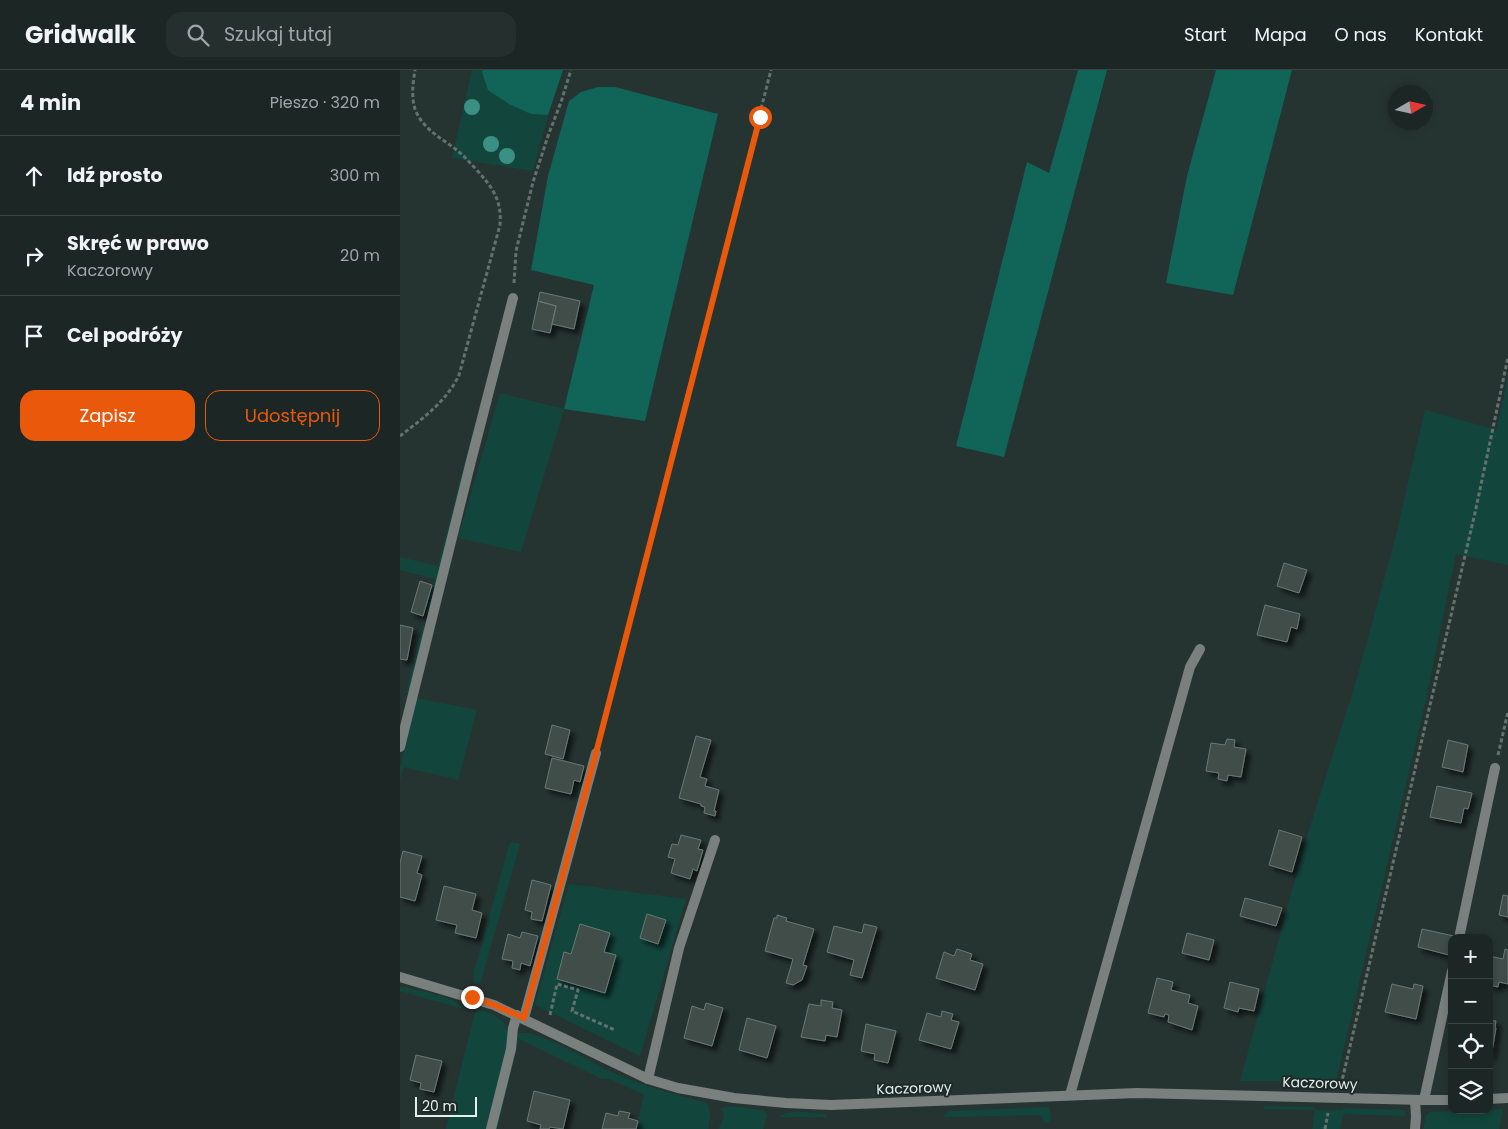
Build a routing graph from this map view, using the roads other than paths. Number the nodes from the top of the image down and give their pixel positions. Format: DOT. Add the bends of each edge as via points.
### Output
graph roads {
  1 [pos="513,298"];
  2 [pos="1200,649"];
  3 [pos="400,747"];
  4 [pos="596,753"];
  5 [pos="1495,768"];
  6 [pos="715,840"];
  7 [pos="1460,934"];
  8 [pos="400,977"];
  9 [pos="1450,979"];
  10 [pos="520,1016"];
  11 [pos="648,1079"];
  12 [pos="1070,1095"];
  13 [pos="1508,1098"];
  14 [pos="1493,1099"];
  15 [pos="1420,1100"];
  16 [pos="1448,1100"];
  17 [pos="491,1129"];
  18 [pos="1415,1129"];
  1 -- 3 [label="street"];
  2 -- 12 [label="street" via="1190,667"];
  4 -- 10 [label="street"];
  5 -- 7 [label="street"];
  6 -- 11 [label="street" via="679,948"];
  8 -- 10 [label="street, Kaczorowy" via="472,997"];
  9 -- 15 [label="street"];
  10 -- 11 [label="street, Kaczorowy"];
  10 -- 17 [label="street" via="513,1028 511,1049"];
  11 -- 12 [label="street, Kaczorowy" via="734,1098 814,1105"];
  12 -- 15 [label="street, Kaczorowy" via="1137,1093"];
  13 -- 14 [label="street"];
  15 -- 16 [label="street, Kaczorowy"];
  15 -- 18 [label="street"];
}
